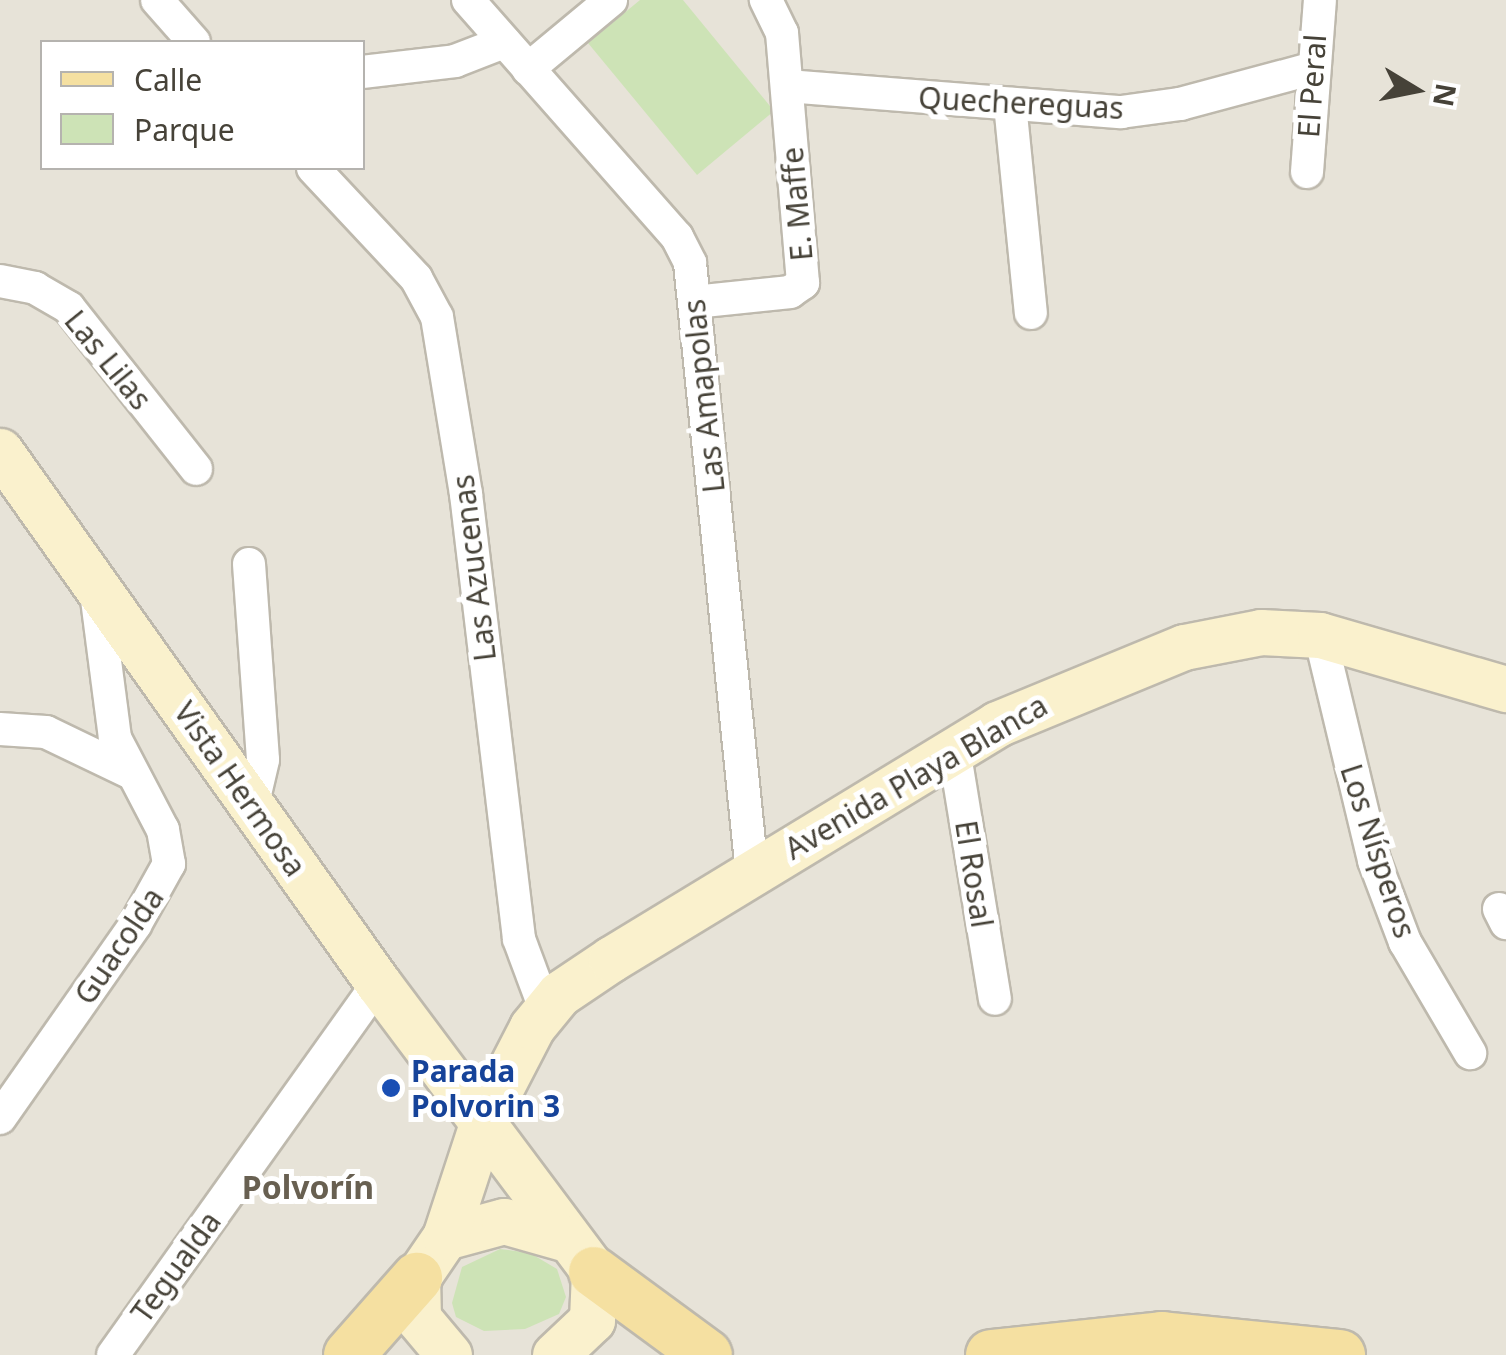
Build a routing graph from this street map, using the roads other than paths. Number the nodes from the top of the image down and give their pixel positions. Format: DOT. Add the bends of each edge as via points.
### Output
graph roads {
  1 [pos="157,0"];
  2 [pos="468,0"];
  3 [pos="611,0"];
  4 [pos="1320,0"];
  5 [pos="772,7"];
  6 [pos="192,40"];
  7 [pos="504,42"];
  8 [pos="528,69"];
  9 [pos="1311,70"];
  10 [pos="365,72"];
  11 [pos="787,86"];
  12 [pos="1010,104"];
  13 [pos="315,170"];
  14 [pos="1307,172"];
  15 [pos="0,281"];
  16 [pos="694,302"];
  17 [pos="1031,313"];
  18 [pos="0,451"];
  19 [pos="196,468"];
  20 [pos="249,564"];
  21 [pos="95,585"];
  22 [pos="1320,635"];
  23 [pos="1506,689"];
  24 [pos="0,729"];
  25 [pos="954,749"];
  26 [pos="129,772"];
  27 [pos="252,807"];
  28 [pos="752,872"];
  29 [pos="378,983"];
  30 [pos="994,1000"];
  31 [pos="545,1009"];
  32 [pos="1470,1053"];
  33 [pos="0,1118"];
  34 [pos="482,1124"];
  35 [pos="445,1237"];
  36 [pos="581,1256"];
  37 [pos="417,1317"];
  38 [pos="573,1346"];
  39 [pos="113,1355"];
  40 [pos="349,1355"];
  41 [pos="449,1355"];
  42 [pos="707,1355"];
  43 [pos="991,1355"];
  44 [pos="1340,1355"];
  1 -- 6 [label="street"];
  2 -- 7 [label="street, Las Amapolas"];
  3 -- 8 [label="street"];
  4 -- 9 [label="street, El Peral"];
  5 -- 11 [label="street, E. Maffe"];
  7 -- 8 [label="street, Las Amapolas"];
  7 -- 10 [label="street" via="455,61"];
  8 -- 16 [label="street, Las Amapolas" via="677,237 690,263"];
  9 -- 12 [label="street, Quechereguas" via="1156,108"];
  9 -- 14 [label="street, El Peral"];
  11 -- 12 [label="street, Quechereguas"];
  11 -- 16 [label="street, E. Maffe" via="802,283 790,292"];
  12 -- 17 [label="street"];
  13 -- 31 [label="street, Las Azucenas" via="416,278 437,317 466,494 519,939"];
  15 -- 19 [label="street, Las Lilas" via="35,288 69,308"];
  16 -- 28 [label="street, Las Amapolas"];
  18 -- 21 [label="main road, Vista Hermosa"];
  20 -- 27 [label="street" via="263,760"];
  21 -- 26 [label="street, Guacolda" via="106,702"];
  21 -- 27 [label="main road, Vista Hermosa"];
  22 -- 23 [label="main road, Avenida Playa Blanca"];
  22 -- 25 [label="main road, Avenida Playa Blanca" via="1261,632 1184,648 1076,688"];
  22 -- 32 [label="street, Los Nísperos" via="1380,877 1424,980"];
  24 -- 26 [label="street" via="46,732"];
  25 -- 28 [label="main road, Avenida Playa Blanca"];
  25 -- 30 [label="street, El Rosal"];
  26 -- 33 [label="street, Guacolda" via="168,841 166,874"];
  27 -- 29 [label="main road, Vista Hermosa"];
  28 -- 31 [label="main road, Avenida Playa Blanca" via="581,978"];
  29 -- 34 [label="main road, Vista Hermosa"];
  29 -- 39 [label="street, Tegualda"];
  31 -- 34 [label="main road, Avenida Playa Blanca"];
  34 -- 35 [label="main road"];
  34 -- 36 [label="main road, Vista Hermosa"];
  35 -- 36 [label="main road" via="504,1220"];
  35 -- 37 [label="main road"];
  36 -- 38 [label="main road"];
  36 -- 42 [label="main road"];
  37 -- 40 [label="main road"];
  37 -- 41 [label="main road"];
  43 -- 44 [label="main road" via="1162,1338"];
}
